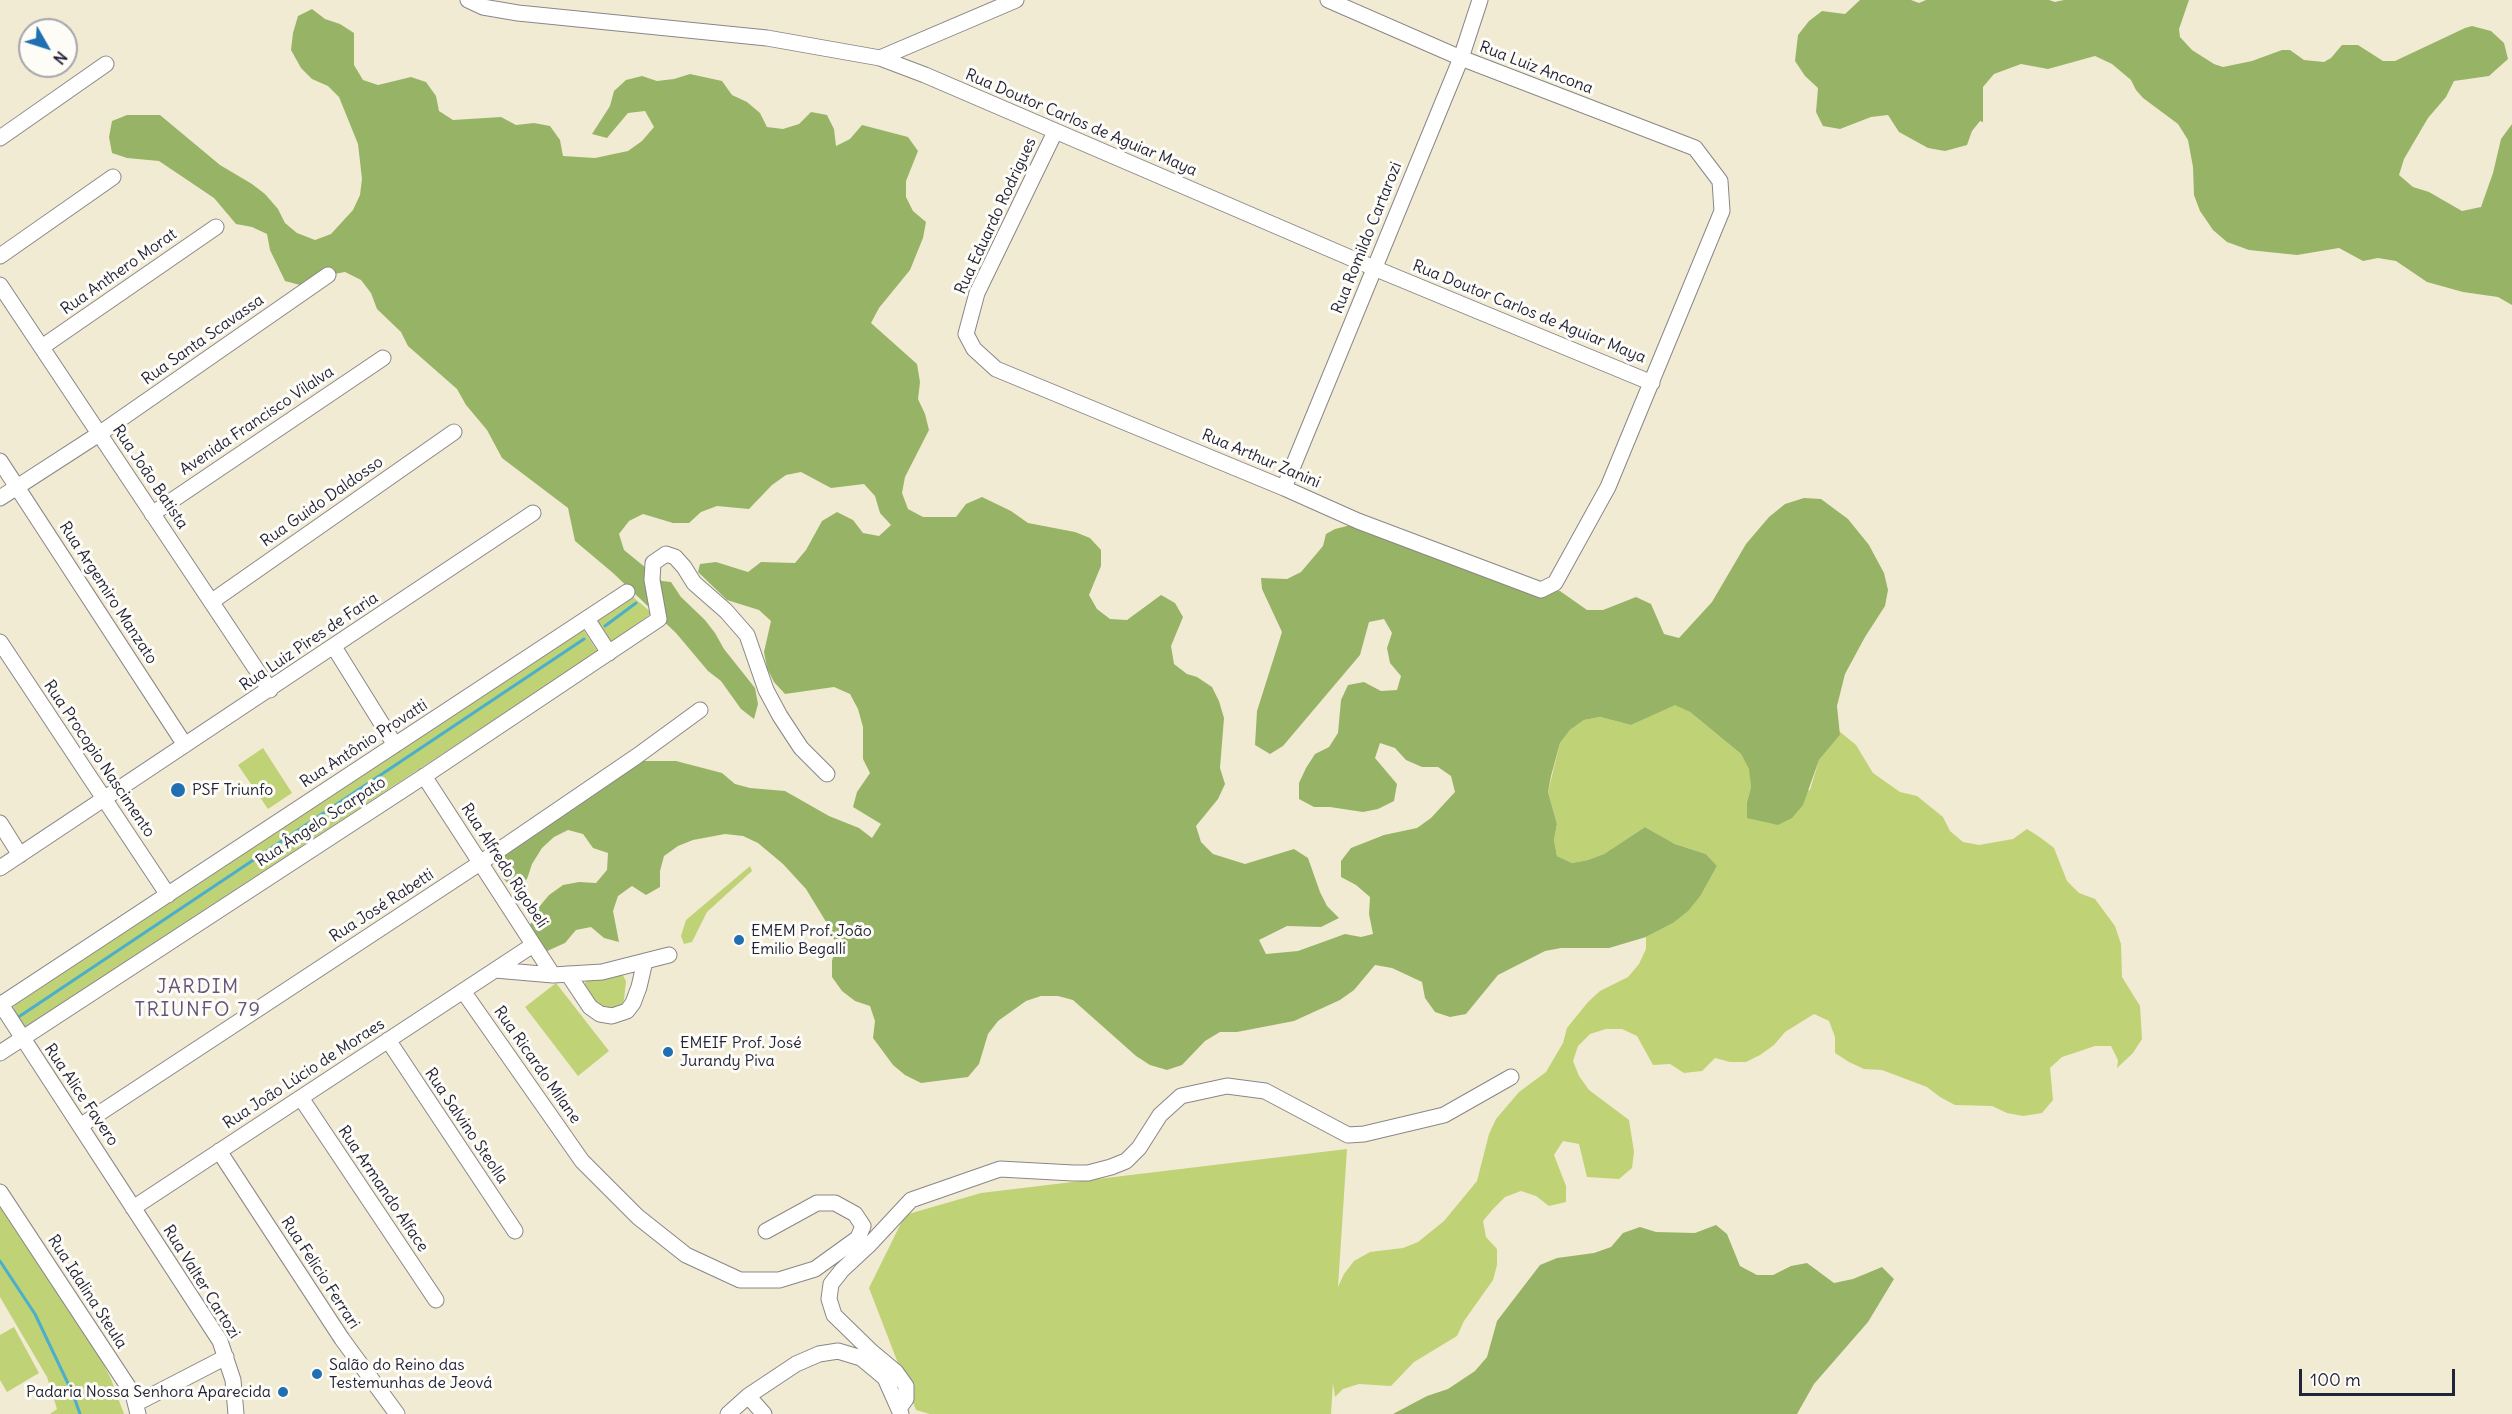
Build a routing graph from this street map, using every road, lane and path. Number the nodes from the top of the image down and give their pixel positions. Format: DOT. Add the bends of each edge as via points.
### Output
graph roads {
  1 [pos="468,0"];
  2 [pos="1016,0"];
  3 [pos="1329,0"];
  4 [pos="1480,0"];
  5 [pos="880,58"];
  6 [pos="1461,58"];
  7 [pos="106,64"];
  8 [pos="1055,132"];
  9 [pos="0,138"];
  10 [pos="113,177"];
  11 [pos="216,227"];
  12 [pos="0,256"];
  13 [pos="1374,268"];
  14 [pos="328,275"];
  15 [pos="0,285"];
  16 [pos="42,347"];
  17 [pos="974,349"];
  18 [pos="383,358"];
  19 [pos="1652,383"];
  20 [pos="454,432"];
  21 [pos="99,435"];
  22 [pos="0,461"];
  23 [pos="17,487"];
  24 [pos="1284,488"];
  25 [pos="0,498"];
  26 [pos="152,513"];
  27 [pos="533,513"];
  28 [pos="627,592"];
  29 [pos="211,602"];
  30 [pos="587,619"];
  31 [pos="0,642"];
  32 [pos="334,647"];
  33 [pos="609,653"];
  34 [pos="270,690"];
  35 [pos="700,710"];
  36 [pos="185,745"];
  37 [pos="395,746"];
  38 [pos="827,774"];
  39 [pos="424,776"];
  40 [pos="103,799"];
  41 [pos="0,823"];
  42 [pos="21,855"];
  43 [pos="480,863"];
  44 [pos="0,868"];
  45 [pos="168,896"];
  46 [pos="533,945"];
  47 [pos="669,955"];
  48 [pos="645,961"];
  49 [pos="495,970"];
  50 [pos="560,975"];
  51 [pos="463,991"];
  52 [pos="0,1004"];
  53 [pos="21,1037"];
  54 [pos="388,1040"];
  55 [pos="0,1053"];
  56 [pos="1511,1077"];
  57 [pos="301,1098"];
  58 [pos="81,1126"];
  59 [pos="219,1151"];
  60 [pos="0,1192"];
  61 [pos="133,1208"];
  62 [pos="515,1231"];
  63 [pos="766,1231"];
  64 [pos="436,1300"];
  65 [pos="226,1357"];
  66 [pos="748,1395"];
  67 [pos="138,1408"];
  68 [pos="900,1411"];
  69 [pos="395,1413"];
  70 [pos="236,1414"];
  71 [pos="728,1414"];
  72 [pos="764,1414"];
  1 -- 5 [label="street, Rua Doutor Carlos de Aguiar Maya" via="483,7 518,13 767,38"];
  2 -- 5 [label="street"];
  3 -- 6 [label="street, Rua Luiz Ancona"];
  4 -- 6 [label="street, Rua Romildo Cartarozi"];
  5 -- 8 [label="street, Rua Doutor Carlos de Aguiar Maya"];
  6 -- 13 [label="street, Rua Romildo Cartarozi"];
  6 -- 19 [label="street, Rua Luiz Ancona" via="1695,148 1720,181 1722,211"];
  7 -- 9 [label="street"];
  8 -- 13 [label="street, Rua Doutor Carlos de Aguiar Maya"];
  8 -- 17 [label="street, Rua Eduardo Rodrigues" via="976,293 966,334"];
  10 -- 12 [label="street"];
  11 -- 16 [label="street, Rua Anthero Morat"];
  13 -- 19 [label="street, Rua Doutor Carlos de Aguiar Maya"];
  13 -- 24 [label="street, Rua Romildo Cartarozi"];
  14 -- 21 [label="street, Rua Santa Scavassa"];
  15 -- 16 [label="street, Rua João Batista"];
  16 -- 21 [label="street, Rua João Batista"];
  17 -- 24 [label="street, Rua Arthur Zanini" via="996,369"];
  18 -- 26 [label="street, Avenida Francisco Vilalva"];
  19 -- 24 [label="street, Rua Arthur Zanini" via="1608,488 1555,583 1541,590 1358,521"];
  20 -- 29 [label="street, Rua Guido Daldosso"];
  21 -- 23 [label="street, Rua Santa Scavassa"];
  21 -- 26 [label="street, Rua João Batista"];
  22 -- 23 [label="street, Rua Argemiro Manzato"];
  23 -- 25 [label="street, Rua Santa Scavassa"];
  23 -- 36 [label="street, Rua Argemiro Manzato"];
  26 -- 29 [label="street, Rua João Batista"];
  27 -- 32 [label="street, Rua Luiz Pires de Faria"];
  28 -- 30 [label="street, Rua Antônio Provatti"];
  29 -- 34 [label="street, Rua João Batista"];
  30 -- 33 [label="street"];
  30 -- 37 [label="street, Rua Antônio Provatti"];
  31 -- 40 [label="street, Rua Procopio Nascimento"];
  32 -- 34 [label="street, Rua Luiz Pires de Faria"];
  32 -- 37 [label="street"];
  33 -- 38 [label="street, Rua Ângelo Scarpato" via="659,619 653,563 666,554 675,557 694,583 747,635 766,690 780,716 801,748"];
  33 -- 39 [label="street, Rua Ângelo Scarpato"];
  34 -- 36 [label="street, Rua Luiz Pires de Faria"];
  35 -- 43 [label="street, Rua José Rabetti"];
  36 -- 40 [label="street, Rua Luiz Pires de Faria"];
  37 -- 45 [label="street, Rua Antônio Provatti"];
  39 -- 43 [label="street, Rua Alfredo Rigobeli"];
  39 -- 53 [label="street, Rua Ângelo Scarpato"];
  40 -- 42 [label="street, Rua Luiz Pires de Faria"];
  40 -- 45 [label="street, Rua Procopio Nascimento"];
  41 -- 42 [label="street"];
  42 -- 44 [label="street, Rua Luiz Pires de Faria"];
  43 -- 46 [label="street, Rua Alfredo Rigobeli"];
  43 -- 58 [label="street, Rua José Rabetti"];
  45 -- 52 [label="street, Rua Antônio Provatti"];
  46 -- 49 [label="street, Rua João Lúcio de Moraes"];
  46 -- 50 [label="street, Rua Alfredo Rigobeli"];
  47 -- 48 [label="street"];
  48 -- 50 [label="street" via="602,972"];
  48 -- 50 [label="street, Rua Alfredo Rigobeli" via="633,1003 627,1011 612,1016 590,1007"];
  49 -- 50 [label="street"];
  49 -- 51 [label="street, Rua João Lúcio de Moraes"];
  51 -- 54 [label="street, Rua João Lúcio de Moraes"];
  51 -- 63 [label="street, Rua Ricardo Milane" via="582,1161 638,1216 686,1255 740,1280 779,1280 815,1269 858,1238 863,1226 855,1214 835,1203 817,1203"];
  52 -- 53 [label="street, Rua Alice Favero"];
  53 -- 55 [label="street, Rua Ângelo Scarpato"];
  53 -- 58 [label="street, Rua Alice Favero"];
  54 -- 57 [label="street, Rua João Lúcio de Moraes"];
  54 -- 62 [label="street, Rua Salvino Steolla"];
  56 -- 68 [label="street" via="1444,1114 1348,1135 1265,1091 1227,1086 1181,1096 1160,1115 1133,1154 1111,1167 1088,1173 1000,1169 911,1200 842,1270 831,1284 829,1299 834,1315 906,1386 906,1399"];
  57 -- 59 [label="street, Rua João Lúcio de Moraes"];
  57 -- 64 [label="street, Rua Armando Alface"];
  58 -- 61 [label="street, Rua Alice Favero"];
  59 -- 61 [label="street, Rua João Lúcio de Moraes"];
  59 -- 69 [label="street, Rua Felicio Ferrari"];
  60 -- 67 [label="street, Rua Idalina Steula"];
  61 -- 65 [label="street, Rua Valter Cartozi" via="220,1341"];
  65 -- 67 [label="street"];
  65 -- 70 [label="street, Rua Valter Cartozi"];
  66 -- 68 [label="street" via="796,1364 819,1354 838,1352 861,1358 885,1378"];
  66 -- 71 [label="street"];
  66 -- 72 [label="street"];
}
